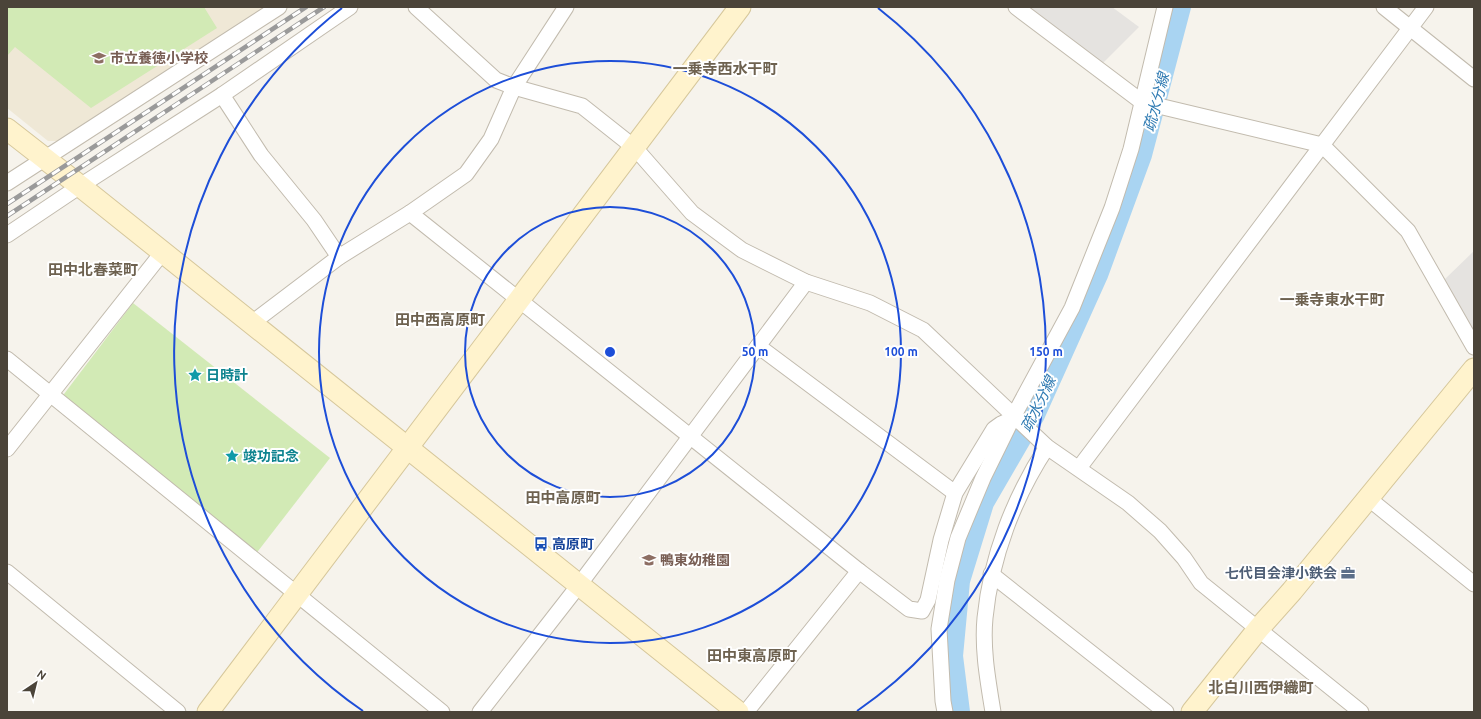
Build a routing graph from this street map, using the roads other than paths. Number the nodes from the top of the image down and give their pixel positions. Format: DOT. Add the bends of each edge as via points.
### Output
graph roads {
  1 [pos="279,7"];
  2 [pos="350,7"];
  3 [pos="416,7"];
  4 [pos="566,7"];
  5 [pos="740,7"];
  6 [pos="1016,7"];
  7 [pos="1165,7"];
  8 [pos="1384,7"];
  9 [pos="1426,7"];
  10 [pos="1410,28"];
  11 [pos="1474,79"];
  12 [pos="514,87"];
  13 [pos="222,95"];
  14 [pos="1150,104"];
  15 [pos="7,129"];
  16 [pos="1322,145"];
  17 [pos="635,148"];
  18 [pos="44,158"];
  19 [pos="7,183"];
  20 [pos="80,186"];
  21 [pos="410,213"];
  22 [pos="7,235"];
  23 [pos="162,253"];
  24 [pos="339,257"];
  25 [pos="806,282"];
  26 [pos="519,301"];
  27 [pos="252,324"];
  28 [pos="758,346"];
  29 [pos="1474,347"];
  30 [pos="7,359"];
  31 [pos="1474,369"];
  32 [pos="51,394"];
  33 [pos="1016,419"];
  34 [pos="690,436"];
  35 [pos="1047,447"];
  36 [pos="408,448"];
  37 [pos="7,449"];
  38 [pos="1079,468"];
  39 [pos="955,493"];
  40 [pos="1368,498"];
  41 [pos="859,571"];
  42 [pos="7,572"];
  43 [pos="992,574"];
  44 [pos="1474,584"];
  45 [pos="579,585"];
  46 [pos="297,595"];
  47 [pos="1259,628"];
  48 [pos="178,712"];
  49 [pos="208,712"];
  50 [pos="442,712"];
  51 [pos="480,712"];
  52 [pos="738,712"];
  53 [pos="746,712"];
  54 [pos="946,712"];
  55 [pos="993,712"];
  56 [pos="1166,712"];
  57 [pos="1192,712"];
  58 [pos="1361,712"];
  1 -- 18 [label="street"];
  2 -- 13 [label="street"];
  3 -- 12 [label="street" via="496,80"];
  4 -- 12 [label="street"];
  5 -- 17 [label="street"];
  6 -- 14 [label="street"];
  7 -- 14 [label="street"];
  8 -- 10 [label="street"];
  9 -- 10 [label="street"];
  10 -- 11 [label="street"];
  10 -- 16 [label="street"];
  12 -- 17 [label="street" via="582,106"];
  12 -- 21 [label="street" via="491,139 466,174"];
  13 -- 20 [label="street"];
  13 -- 24 [label="street" via="261,155 314,220"];
  14 -- 16 [label="street"];
  14 -- 33 [label="street" via="1075,301"];
  15 -- 18 [label="street"];
  16 -- 29 [label="street" via="1408,230"];
  16 -- 38 [label="street"];
  17 -- 25 [label="street" via="692,213 742,250"];
  17 -- 26 [label="street"];
  18 -- 19 [label="street"];
  18 -- 20 [label="street"];
  20 -- 22 [label="street"];
  20 -- 23 [label="street"];
  21 -- 24 [label="street"];
  21 -- 26 [label="street"];
  23 -- 27 [label="street"];
  23 -- 32 [label="street"];
  24 -- 27 [label="street"];
  25 -- 28 [label="street"];
  25 -- 33 [label="street" via="870,303 923,330"];
  26 -- 34 [label="street"];
  26 -- 36 [label="street"];
  27 -- 36 [label="street"];
  28 -- 34 [label="street"];
  28 -- 39 [label="street"];
  30 -- 32 [label="street"];
  31 -- 40 [label="street"];
  32 -- 37 [label="street"];
  32 -- 46 [label="street"];
  33 -- 35 [label="street"];
  33 -- 39 [label="street" via="994,429"];
  33 -- 54 [label="street" via="983,478 958,538 947,580 939,629"];
  34 -- 41 [label="street"];
  34 -- 45 [label="street"];
  35 -- 38 [label="street"];
  35 -- 43 [label="street" via="1010,515"];
  36 -- 45 [label="street"];
  36 -- 46 [label="street"];
  38 -- 47 [label="street" via="1128,503 1160,531 1184,558 1201,583"];
  39 -- 41 [label="street" via="941,540 928,600 922,611 909,609"];
  40 -- 44 [label="street"];
  40 -- 47 [label="street"];
  41 -- 53 [label="street"];
  42 -- 48 [label="street"];
  43 -- 55 [label="street" via="985,618 985,651"];
  43 -- 56 [label="street"];
  45 -- 51 [label="street"];
  45 -- 52 [label="street"];
  46 -- 49 [label="street"];
  46 -- 50 [label="street"];
  47 -- 57 [label="street"];
  47 -- 58 [label="street"];
}
